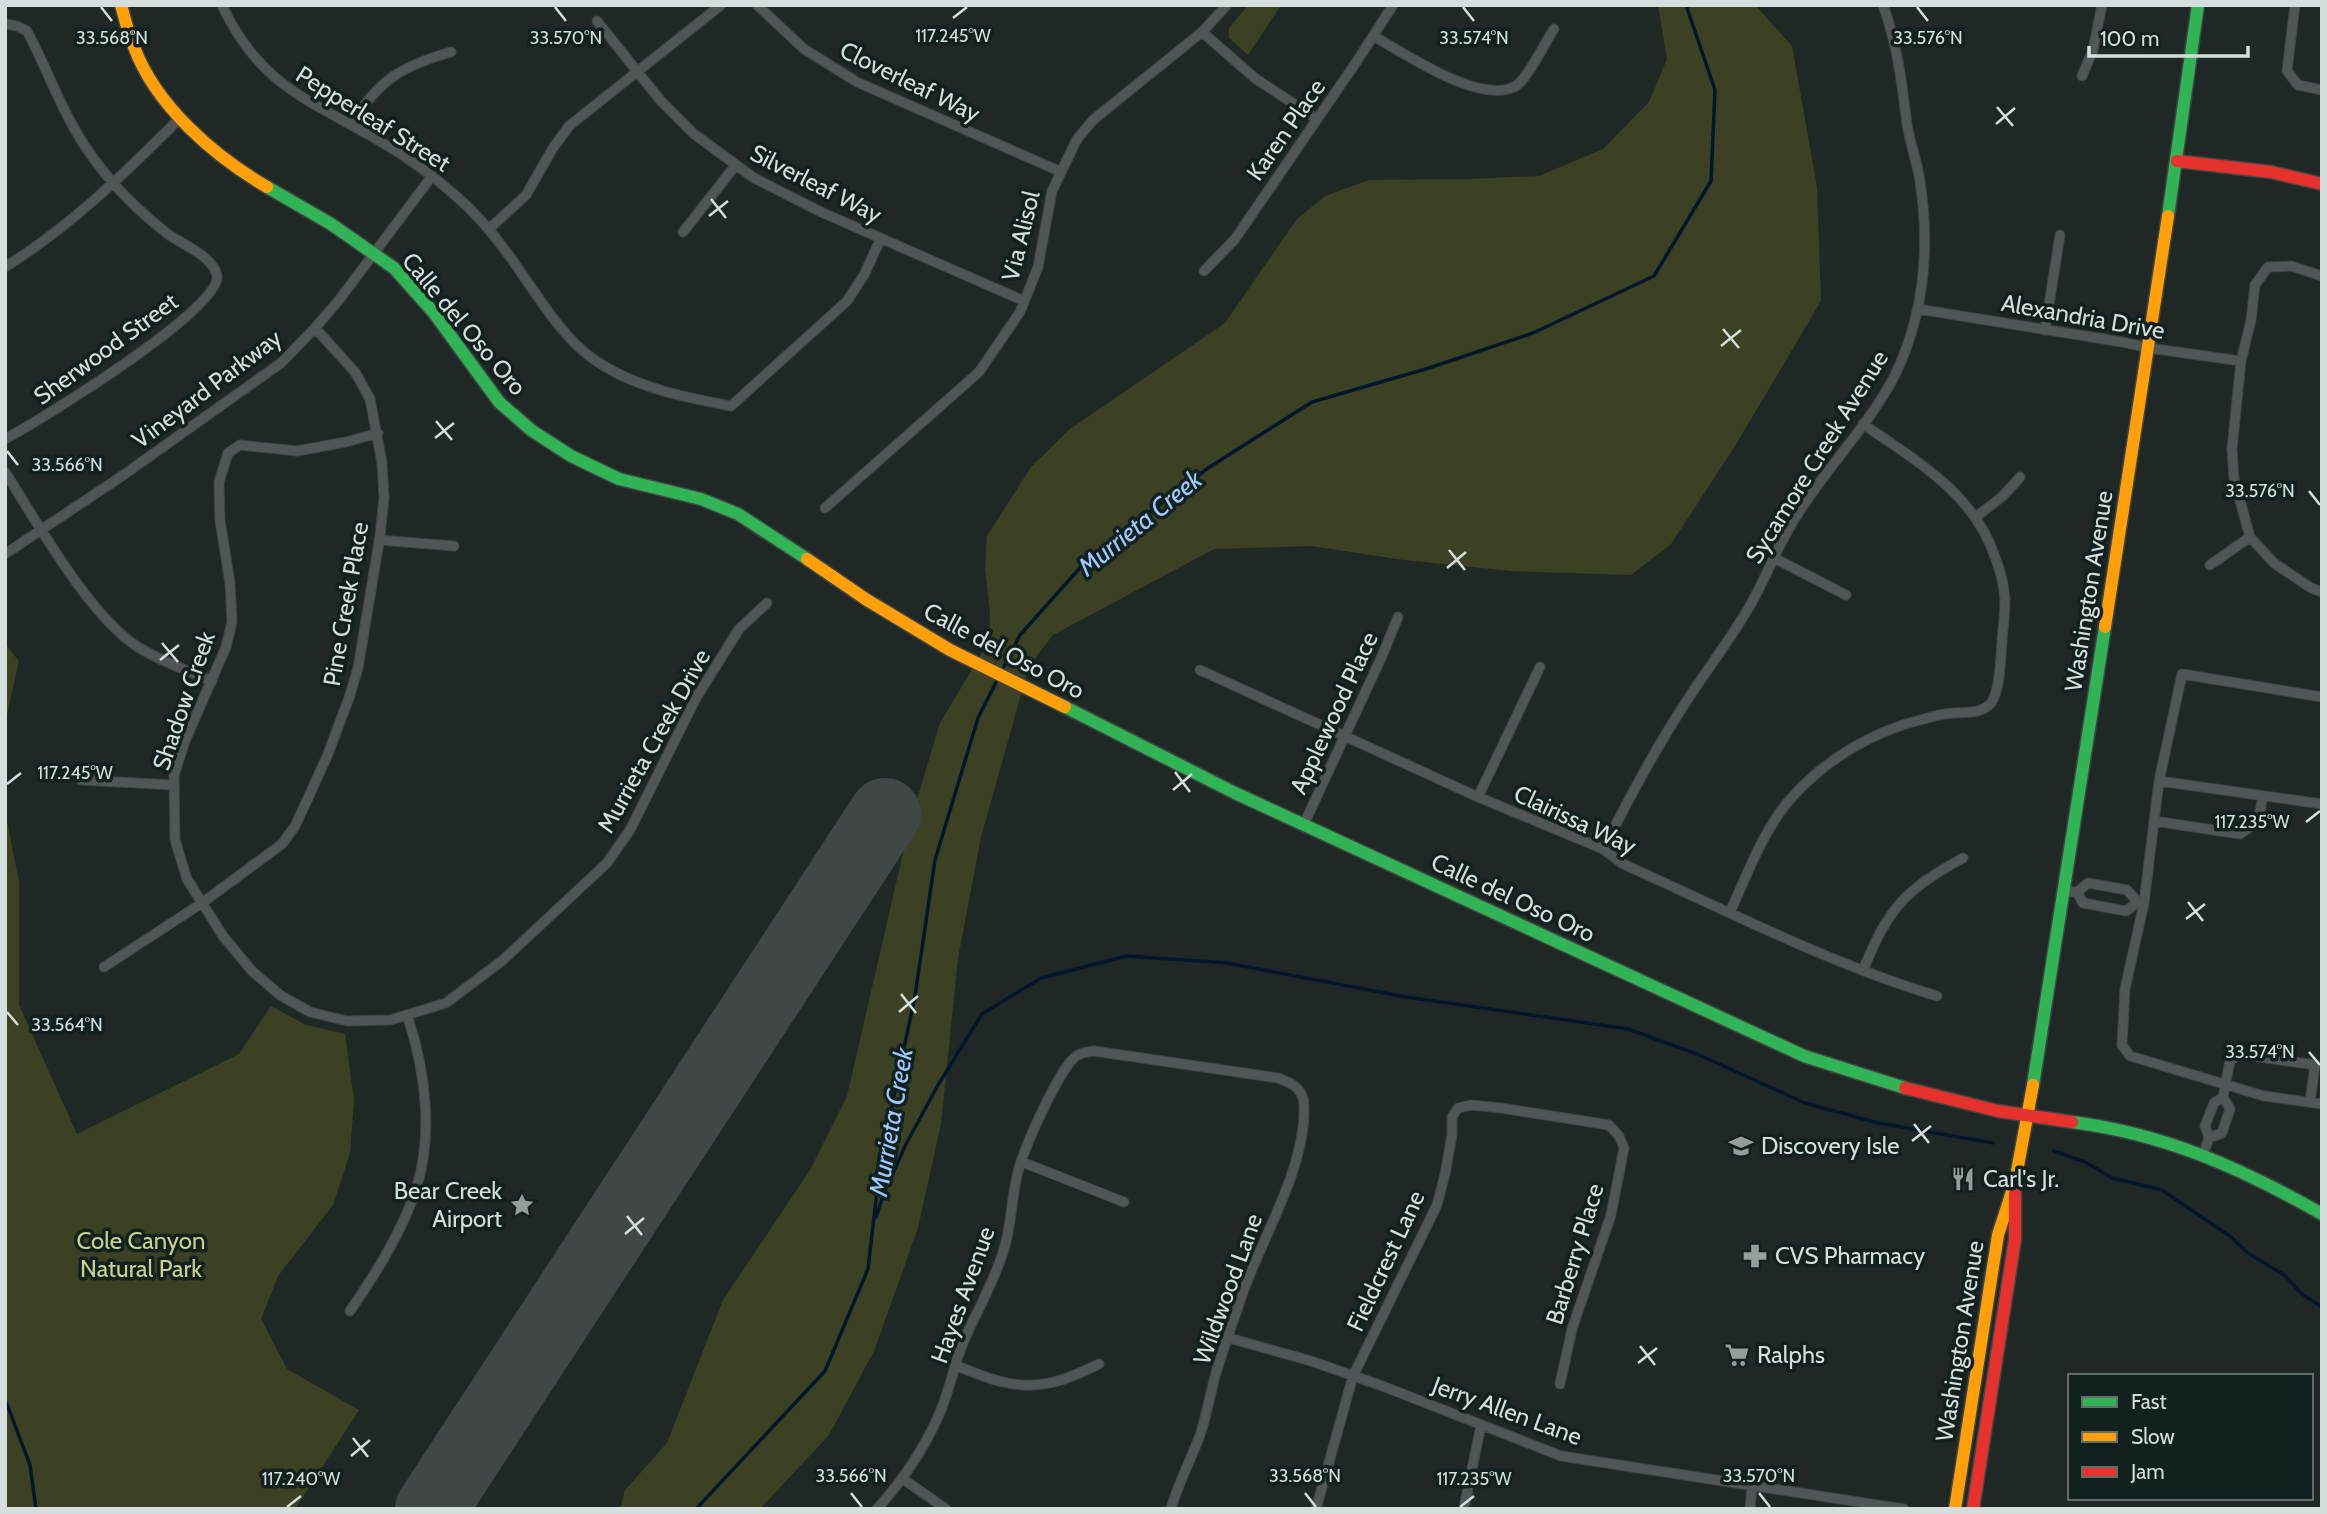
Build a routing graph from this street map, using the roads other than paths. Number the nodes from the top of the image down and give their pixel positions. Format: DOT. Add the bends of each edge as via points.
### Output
graph roads {
  1 [pos="121,5"];
  2 [pos="222,5"];
  3 [pos="721,5"];
  4 [pos="757,5"];
  5 [pos="1227,5"];
  6 [pos="1393,5"];
  7 [pos="1883,5"];
  8 [pos="2102,5"];
  9 [pos="2198,5"];
  10 [pos="2295,5"];
  11 [pos="597,21"];
  12 [pos="5,24"];
  13 [pos="1554,29"];
  14 [pos="1202,32"];
  15 [pos="1373,36"];
  16 [pos="451,52"];
  17 [pos="636,71"];
  18 [pos="2082,76"];
  19 [pos="2322,90"];
  20 [pos="180,118"];
  21 [pos="1317,119"];
  22 [pos="351,125"];
  23 [pos="2177,161"];
  24 [pos="735,166"];
  25 [pos="1059,171"];
  26 [pos="432,176"];
  27 [pos="114,183"];
  28 [pos="2322,184"];
  29 [pos="489,229"];
  30 [pos="683,232"];
  31 [pos="2060,235"];
  32 [pos="881,238"];
  33 [pos="375,253"];
  34 [pos="5,266"];
  35 [pos="1205,271"];
  36 [pos="2322,276"];
  37 [pos="1024,301"];
  38 [pos="1918,309"];
  39 [pos="316,328"];
  40 [pos="2045,330"];
  41 [pos="2149,348"];
  42 [pos="2241,361"];
  43 [pos="1863,424"];
  44 [pos="378,433"];
  45 [pos="5,439"];
  46 [pos="5,472"];
  47 [pos="2020,477"];
  48 [pos="825,508"];
  49 [pos="1976,517"];
  50 [pos="41,529"];
  51 [pos="2250,537"];
  52 [pos="379,540"];
  53 [pos="454,546"];
  54 [pos="5,554"];
  55 [pos="1773,558"];
  56 [pos="2210,565"];
  57 [pos="2322,592"];
  58 [pos="1846,594"];
  59 [pos="767,603"];
  60 [pos="1398,617"];
  61 [pos="1540,667"];
  62 [pos="1200,670"];
  63 [pos="212,681"];
  64 [pos="2322,697"];
  65 [pos="1344,736"];
  66 [pos="81,780"];
  67 [pos="2159,781"];
  68 [pos="174,785"];
  69 [pos="2263,796"];
  70 [pos="1478,797"];
  71 [pos="2322,804"];
  72 [pos="2154,821"];
  73 [pos="1304,824"];
  74 [pos="1603,849"];
  75 [pos="1962,858"];
  76 [pos="2118,889"];
  77 [pos="2063,891"];
  78 [pos="2077,892"];
  79 [pos="202,903"];
  80 [pos="2141,903"];
  81 [pos="2114,908"];
  82 [pos="1730,912"];
  83 [pos="104,967"];
  84 [pos="1863,970"];
  85 [pos="1937,996"];
  86 [pos="407,1015"];
  87 [pos="1292,1083"];
  88 [pos="2225,1086"];
  89 [pos="2223,1097"];
  90 [pos="2311,1102"];
  91 [pos="2322,1104"];
  92 [pos="2210,1114"];
  93 [pos="2028,1116"];
  94 [pos="2226,1121"];
  95 [pos="1619,1136"];
  96 [pos="2209,1138"];
  97 [pos="2203,1154"];
  98 [pos="1021,1162"];
  99 [pos="2015,1182"];
  100 [pos="1124,1202"];
  101 [pos="2322,1214"];
  102 [pos="1988,1297"];
  103 [pos="350,1311"];
  104 [pos="1229,1338"];
  105 [pos="1099,1364"];
  106 [pos="956,1366"];
  107 [pos="1993,1375"];
  108 [pos="1353,1376"];
  109 [pos="1975,1382"];
  110 [pos="1560,1384"];
  111 [pos="1481,1425"];
  112 [pos="1982,1455"];
  113 [pos="903,1479"];
  114 [pos="1752,1486"];
  115 [pos="1465,1503"];
  116 [pos="1882,1507"];
  117 [pos="877,1509"];
  118 [pos="946,1509"];
  119 [pos="1171,1509"];
  120 [pos="1315,1509"];
  121 [pos="1750,1509"];
  122 [pos="1904,1509"];
  123 [pos="1955,1509"];
  124 [pos="1973,1509"];
  1 -- 20 [label="main road, Calle del Oso Oro" via="147,73"];
  2 -- 22 [label="street, Pepperleaf Street" via="241,41 267,72"];
  3 -- 17 [label="street"];
  4 -- 25 [label="street, Cloverleaf Way" via="803,49 857,82"];
  5 -- 14 [label="street, Via Alisol"];
  6 -- 15 [label="street, Karen Place"];
  7 -- 38 [label="street, Sycamore Creek Avenue" via="1920,181 1925,253"];
  8 -- 18 [label="street" via="2093,50"];
  9 -- 23 [label="main road, Washington Avenue"];
  10 -- 19 [label="street" via="2287,71 2298,85"];
  11 -- 17 [label="street, Silverleaf Way"];
  12 -- 27 [label="street" via="27,31 77,133"];
  13 -- 15 [label="street" via="1523,80 1500,90 1452,80"];
  14 -- 21 [label="street" via="1256,79"];
  14 -- 25 [label="street, Via Alisol" via="1093,120"];
  15 -- 21 [label="street, Karen Place"];
  16 -- 22 [label="street" via="415,63 393,76"];
  17 -- 24 [label="street, Silverleaf Way" via="694,134"];
  17 -- 29 [label="street" via="569,126 526,195"];
  20 -- 27 [label="street"];
  20 -- 33 [label="main road, Calle del Oso Oro" via="247,175"];
  21 -- 35 [label="street, Karen Place" via="1235,239"];
  22 -- 26 [label="street, Pepperleaf Street"];
  23 -- 28 [label="main road" via="2271,172"];
  23 -- 41 [label="main road, Washington Avenue"];
  24 -- 30 [label="street"];
  24 -- 32 [label="street, Silverleaf Way" via="774,190"];
  25 -- 37 [label="street, Via Alisol" via="1038,267"];
  26 -- 29 [label="street, Pepperleaf Street"];
  26 -- 33 [label="street, Vineyard Parkway"];
  27 -- 34 [label="street"];
  27 -- 45 [label="street, Sherwood Street" via="169,234 212,265 218,277 215,287 173,327 66,404"];
  29 -- 32 [label="street, Pepperleaf Street" via="558,325 592,358 636,382 731,405 847,300"];
  31 -- 40 [label="street"];
  32 -- 37 [label="street, Silverleaf Way"];
  33 -- 39 [label="street, Vineyard Parkway"];
  33 -- 73 [label="main road, Calle del Oso Oro" via="434,313 499,402 549,443 619,479 701,499 738,514 950,650"];
  36 -- 42 [label="street" via="2291,265 2267,267 2255,285"];
  37 -- 48 [label="street, Via Alisol" via="1008,333 979,372"];
  38 -- 40 [label="street, Alexandria Drive"];
  38 -- 43 [label="street, Sycamore Creek Avenue" via="1893,379"];
  39 -- 44 [label="street, Pine Creek Place" via="355,372 370,399"];
  39 -- 50 [label="street, Vineyard Parkway" via="281,363"];
  40 -- 41 [label="street, Alexandria Drive"];
  41 -- 42 [label="street, Alexandria Drive"];
  41 -- 77 [label="main road, Washington Avenue"];
  42 -- 51 [label="street" via="2232,449 2234,479"];
  43 -- 49 [label="street" via="1944,482"];
  43 -- 55 [label="street, Sycamore Creek Avenue"];
  44 -- 52 [label="street, Pine Creek Place" via="384,498"];
  44 -- 63 [label="street, Shadow Creek" via="297,451 240,445 228,453 219,482 232,622"];
  46 -- 50 [label="street"];
  47 -- 49 [label="street"];
  49 -- 82 [label="street" via="1991,545 2005,597 1995,696 1990,705 1976,712 1948,713 1900,725 1858,743 1818,772 1779,814"];
  50 -- 54 [label="street, Vineyard Parkway"];
  50 -- 63 [label="street" via="114,627 138,646"];
  51 -- 56 [label="street"];
  51 -- 57 [label="street" via="2274,563"];
  52 -- 53 [label="street"];
  52 -- 79 [label="street, Pine Creek Place" via="358,668 328,754 295,825 282,844"];
  55 -- 58 [label="street"];
  55 -- 74 [label="street, Sycamore Creek Avenue" via="1748,609 1649,763"];
  59 -- 86 [label="street, Murrieta Creek Drive" via="739,629 696,698 630,830 607,863 503,960 446,1003"];
  60 -- 65 [label="street, Applewood Place"];
  61 -- 70 [label="street"];
  62 -- 65 [label="street, Clairissa Way"];
  63 -- 68 [label="street, Shadow Creek" via="185,741"];
  64 -- 67 [label="street" via="2182,674"];
  65 -- 70 [label="street, Clairissa Way"];
  65 -- 73 [label="street, Applewood Place"];
  66 -- 68 [label="street"];
  67 -- 69 [label="street"];
  67 -- 72 [label="street"];
  68 -- 79 [label="street, Shadow Creek" via="175,840 187,879"];
  69 -- 71 [label="street"];
  69 -- 72 [label="street" via="2258,822 2240,834"];
  70 -- 74 [label="street, Clairissa Way"];
  72 -- 80 [label="street"];
  73 -- 93 [label="main road, Calle del Oso Oro" via="1804,1056 1912,1091"];
  74 -- 82 [label="street, Clairissa Way" via="1623,864"];
  75 -- 84 [label="street" via="1912,889 1894,907"];
  76 -- 78 [label="street" via="2088,883"];
  76 -- 80 [label="street" via="2127,890"];
  76 -- 81 [label="street"];
  77 -- 78 [label="street"];
  77 -- 93 [label="main road, Washington Avenue"];
  78 -- 81 [label="street" via="2083,903"];
  79 -- 83 [label="street, Pine Creek Place"];
  79 -- 86 [label="street, Murrieta Creek Drive" via="253,971 280,995 310,1012 347,1021"];
  80 -- 81 [label="street" via="2126,911"];
  80 -- 88 [label="street" via="2125,989 2122,1045 2130,1056"];
  82 -- 84 [label="street, Clairissa Way"];
  84 -- 85 [label="street, Clairissa Way"];
  86 -- 103 [label="street" via="426,1105 417,1187 384,1257"];
  87 -- 98 [label="street, Hayes Avenue" via="1083,1052 1059,1080"];
  87 -- 104 [label="street, Wildwood Lane" via="1302,1095 1304,1107 1293,1166"];
  88 -- 89 [label="street"];
  88 -- 90 [label="street"];
  88 -- 90 [label="street" via="2230,1061 2239,1054 2315,1065"];
  89 -- 92 [label="street" via="2214,1103"];
  89 -- 94 [label="street" via="2230,1109"];
  90 -- 91 [label="street"];
  92 -- 94 [label="street"];
  92 -- 96 [label="street" via="2205,1126"];
  93 -- 97 [label="main road, Calle del Oso Oro" via="2099,1124"];
  93 -- 99 [label="main road, Washington Avenue"];
  94 -- 96 [label="street" via="2222,1133"];
  95 -- 108 [label="street, Fieldcrest Lane" via="1609,1125 1501,1108 1458,1108 1452,1117 1437,1205"];
  95 -- 110 [label="street, Barberry Place" via="1624,1148 1611,1215 1572,1329"];
  96 -- 97 [label="street"];
  97 -- 101 [label="main road, Calle del Oso Oro"];
  98 -- 100 [label="street"];
  98 -- 106 [label="street, Hayes Avenue" via="1005,1247"];
  99 -- 102 [label="main road, Washington Avenue" via="1998,1235"];
  99 -- 107 [label="main road, Washington Avenue" via="2015,1239"];
  102 -- 107 [label="main road" via="1994,1302 1989,1359"];
  102 -- 109 [label="main road, Washington Avenue"];
  104 -- 108 [label="street, Jerry Allen Lane"];
  104 -- 119 [label="street, Wildwood Lane"];
  105 -- 106 [label="street" via="1052,1384 1032,1386 1003,1382"];
  106 -- 113 [label="street, Hayes Avenue" via="934,1425"];
  107 -- 112 [label="main road, Washington Avenue"];
  108 -- 111 [label="street, Jerry Allen Lane"];
  108 -- 120 [label="street, Fieldcrest Lane"];
  109 -- 112 [label="main road" via="1982,1399 1977,1443"];
  109 -- 123 [label="main road, Washington Avenue"];
  111 -- 114 [label="street, Jerry Allen Lane" via="1561,1456"];
  111 -- 115 [label="street"];
  112 -- 124 [label="main road, Washington Avenue"];
  113 -- 117 [label="street, Hayes Avenue"];
  113 -- 118 [label="street"];
  114 -- 116 [label="street, Jerry Allen Lane"];
  114 -- 121 [label="street"];
  116 -- 122 [label="street, Jerry Allen Lane"];
}
